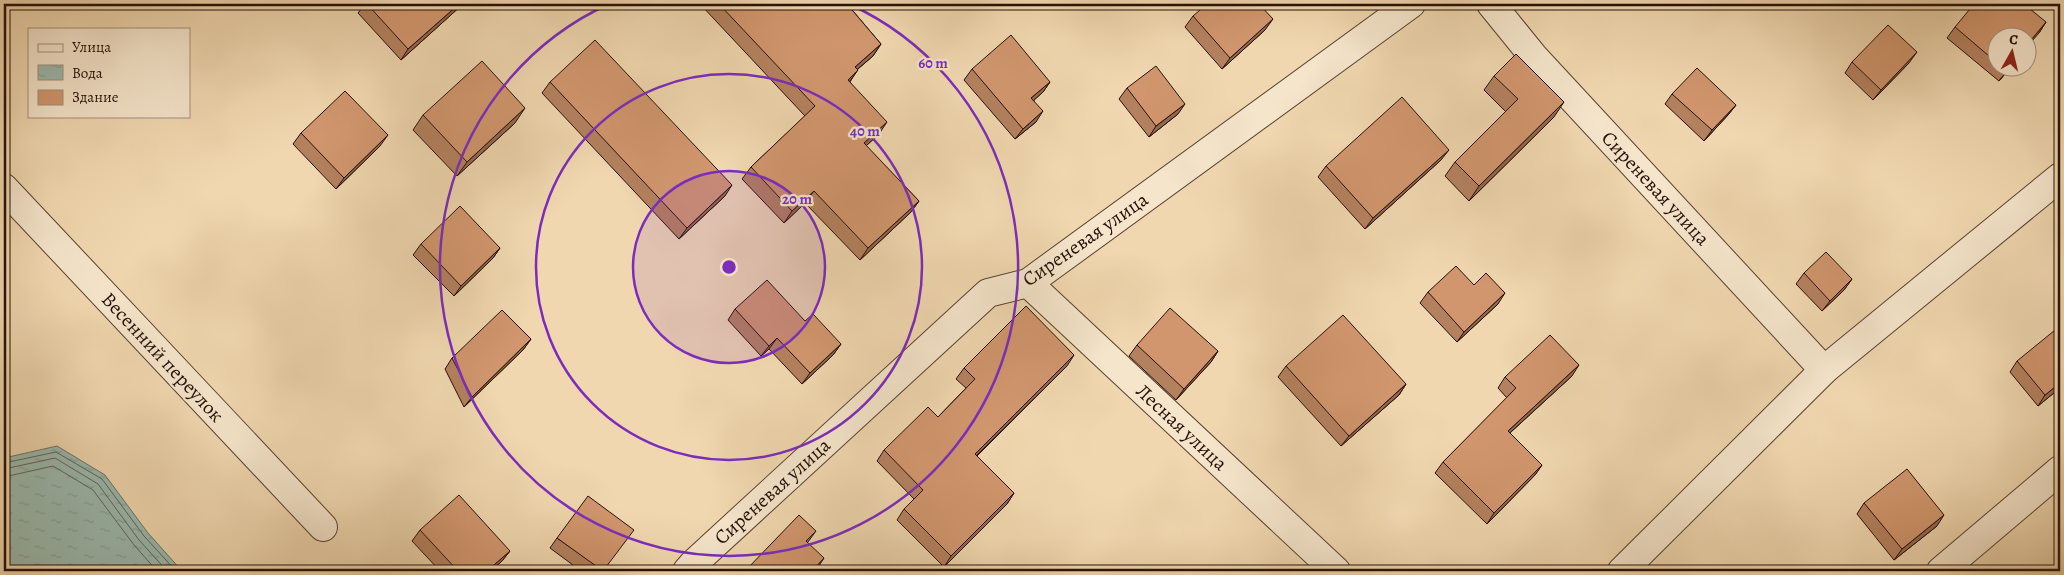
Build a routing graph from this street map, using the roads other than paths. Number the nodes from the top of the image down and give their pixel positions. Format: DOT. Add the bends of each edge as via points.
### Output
graph roads {
  1 [pos="1411,4"];
  2 [pos="1491,4"];
  3 [pos="2060,177"];
  4 [pos="4,188"];
  5 [pos="1028,283"];
  6 [pos="1824,370"];
  7 [pos="2060,470"];
  8 [pos="323,527"];
  9 [pos="687,571"];
  10 [pos="1336,571"];
  11 [pos="1622,571"];
  12 [pos="1941,571"];
  1 -- 5 [label="street, Сиреневая улица"];
  2 -- 6 [label="street, Сиреневая улица" via="1534,57"];
  3 -- 6 [label="street"];
  4 -- 8 [label="street, Весенний переулок"];
  5 -- 9 [label="street, Сиреневая улица" via="988,293"];
  5 -- 10 [label="street, Лесная улица"];
  6 -- 11 [label="street"];
  7 -- 12 [label="street"];
}
